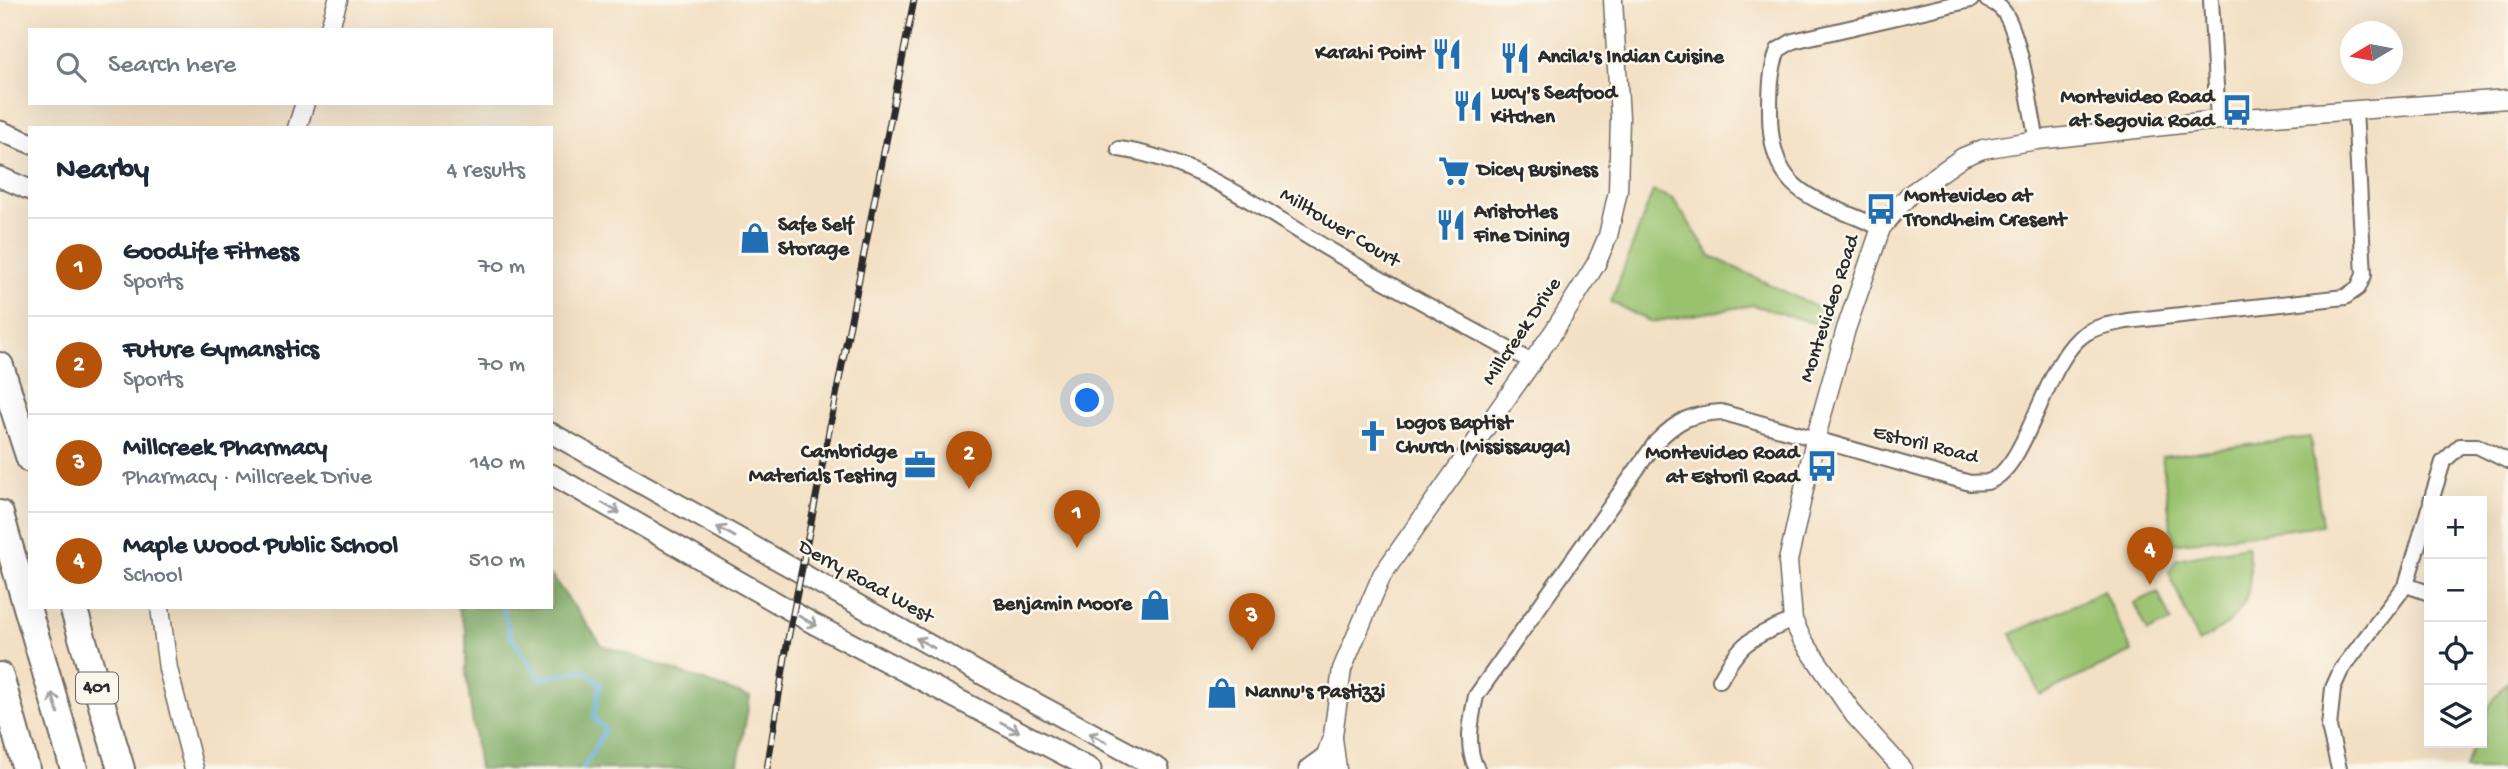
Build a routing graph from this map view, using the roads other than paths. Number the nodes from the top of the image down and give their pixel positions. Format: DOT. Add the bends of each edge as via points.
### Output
graph roads {
  1 [pos="338,0"];
  2 [pos="1613,0"];
  3 [pos="1971,0"];
  4 [pos="1987,0"];
  5 [pos="2211,0"];
  6 [pos="330,28"];
  7 [pos="2508,99"];
  8 [pos="304,105"];
  9 [pos="2355,110"];
  10 [pos="2218,120"];
  11 [pos="298,126"];
  12 [pos="0,131"];
  13 [pos="2037,140"];
  14 [pos="28,142"];
  15 [pos="1119,149"];
  16 [pos="0,177"];
  17 [pos="28,189"];
  18 [pos="1881,228"];
  19 [pos="1532,362"];
  20 [pos="0,366"];
  21 [pos="553,434"];
  22 [pos="1815,440"];
  23 [pos="28,453"];
  24 [pos="2508,461"];
  25 [pos="553,475"];
  26 [pos="2433,496"];
  27 [pos="0,514"];
  28 [pos="2424,525"];
  29 [pos="2406,585"];
  30 [pos="2424,591"];
  31 [pos="74,609"];
  32 [pos="160,609"];
  33 [pos="1793,620"];
  34 [pos="0,676"];
  35 [pos="1720,680"];
  36 [pos="1323,766"];
  37 [pos="26,769"];
  38 [pos="74,769"];
  39 [pos="121,769"];
  40 [pos="194,769"];
  41 [pos="1091,769"];
  42 [pos="1159,769"];
  43 [pos="1477,769"];
  44 [pos="1902,769"];
  45 [pos="2339,769"];
  1 -- 6 [label="street"];
  2 -- 19 [label="street, Millcreek Drive" via="1620,118 1618,191 1608,236 1596,264"];
  3 -- 18 [label="street" via="1793,41 1778,50 1770,71 1770,135 1783,177 1798,189"];
  4 -- 13 [label="street" via="1998,4 2013,32"];
  5 -- 10 [label="street"];
  7 -- 9 [label="street, Montevideo Road"];
  8 -- 11 [label="street"];
  9 -- 10 [label="street, Montevideo Road"];
  9 -- 22 [label="street, Estoril Road" via="2364,275 2358,288 2345,297 2127,321 2087,332 2063,357 2012,461 1987,482 1970,482"];
  10 -- 13 [label="street, Montevideo Road"];
  12 -- 14 [label="main road"];
  13 -- 18 [label="street, Montevideo Road" via="1963,157 1917,188"];
  15 -- 19 [label="street, Milltower Court" via="1154,153 1184,164"];
  16 -- 17 [label="main road"];
  18 -- 22 [label="street, Montevideo Road"];
  19 -- 36 [label="street, Millcreek Drive" via="1382,575 1342,669 1333,734"];
  20 -- 23 [label="highway"];
  42 -- 21 [label="main road, Derry Road West, one-way"];
  22 -- 33 [label="street, Montevideo Road" via="1788,561"];
  22 -- 43 [label="street, Estoril Road" via="1721,412 1676,422 1656,442 1476,696 1470,725"];
  24 -- 26 [label="street" via="2477,446 2460,446 2443,462"];
  25 -- 41 [label="main road, one-way" via="814,624"];
  38 -- 27 [label="highway, 401, one-way"];
  28 -- 29 [label="street"];
  29 -- 30 [label="street"];
  29 -- 45 [label="street" via="2341,670 2333,688 2329,727"];
  31 -- 39 [label="highway, 401"];
  32 -- 40 [label="street" via="168,669"];
  33 -- 35 [label="street" via="1747,640"];
  33 -- 44 [label="street, Montevideo Road" via="1855,716"];
  34 -- 37 [label="highway"];
}
